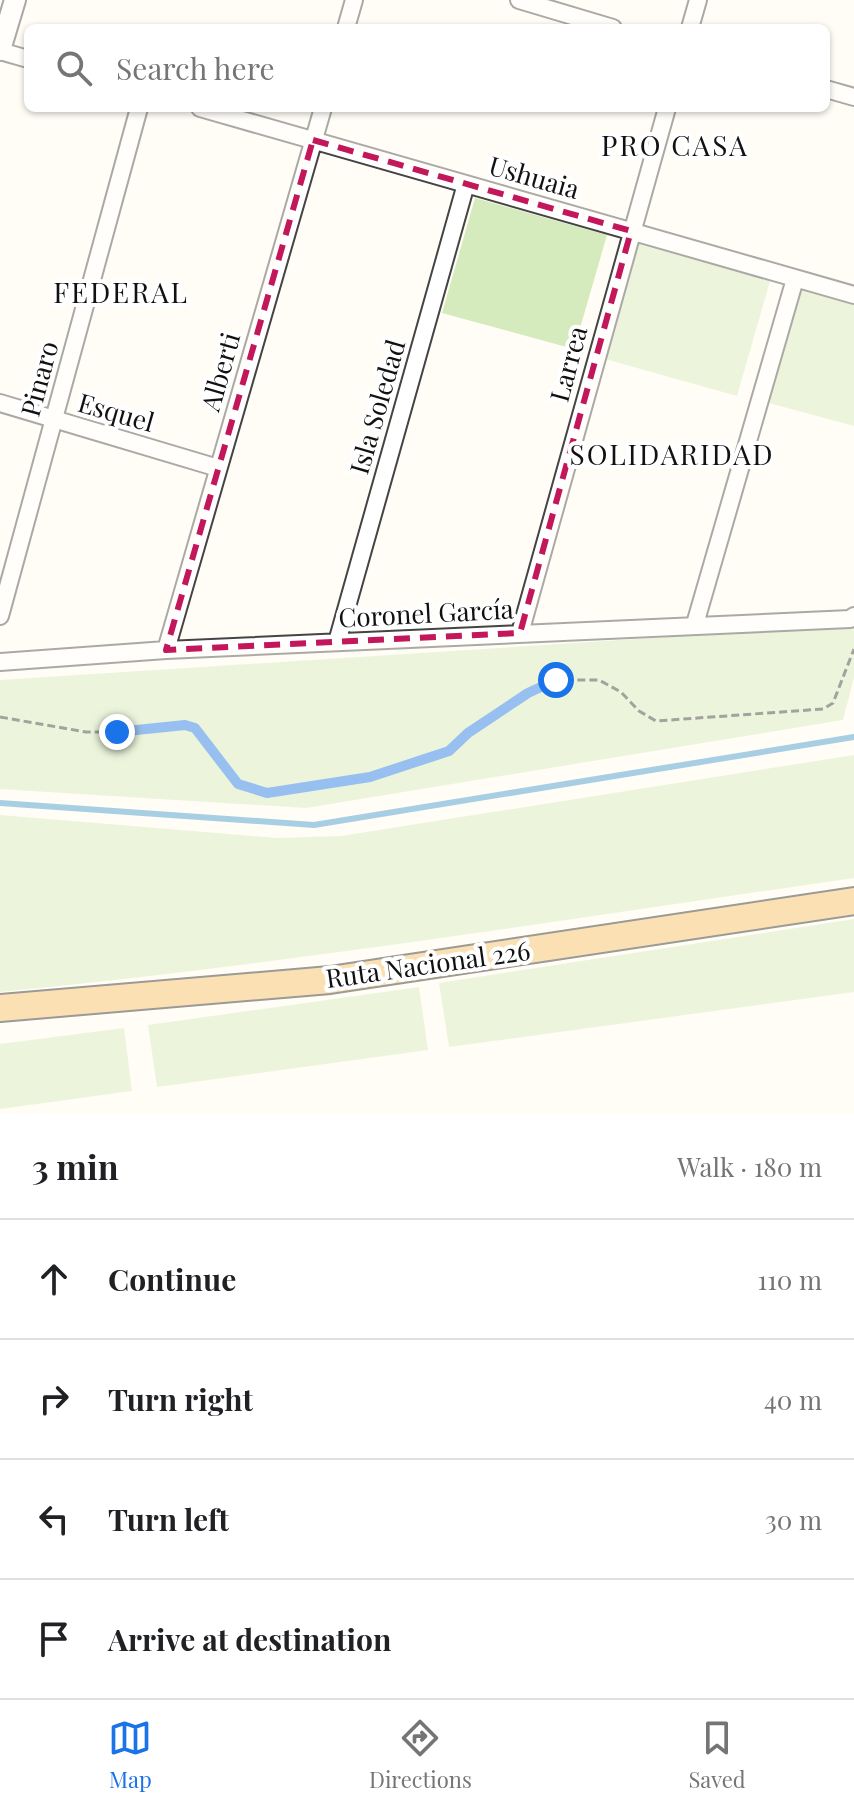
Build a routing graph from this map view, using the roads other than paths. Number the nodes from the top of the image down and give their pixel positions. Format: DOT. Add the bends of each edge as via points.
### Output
graph roads {
  1 [pos="15,0"];
  2 [pos="354,0"];
  3 [pos="519,0"];
  4 [pos="698,0"];
  5 [pos="347,24"];
  6 [pos="600,24"];
  7 [pos="691,24"];
  8 [pos="0,51"];
  9 [pos="24,58"];
  10 [pos="830,90"];
  11 [pos="854,97"];
  12 [pos="138,112"];
  13 [pos="214,112"];
  14 [pos="322,112"];
  15 [pos="666,112"];
  16 [pos="313,140"];
  17 [pos="466,184"];
  18 [pos="631,231"];
  19 [pos="795,279"];
  20 [pos="854,295"];
  21 [pos="0,403"];
  22 [pos="53,420"];
  23 [pos="218,468"];
  24 [pos="0,616"];
  25 [pos="854,616"];
  26 [pos="695,624"];
  27 [pos="520,633"];
  28 [pos="337,642"];
  29 [pos="166,650"];
  30 [pos="0,662"];
  31 [pos="854,901"];
  32 [pos="0,1008"];
  1 -- 8 [label="street"];
  2 -- 5 [label="street"];
  3 -- 6 [label="street"];
  4 -- 7 [label="street"];
  8 -- 9 [label="street"];
  10 -- 11 [label="street"];
  12 -- 22 [label="street, Pinaro"];
  13 -- 16 [label="street, Ushuaia"];
  14 -- 16 [label="street, Alberti"];
  15 -- 18 [label="street, Larrea"];
  16 -- 17 [label="street, Ushuaia"];
  16 -- 23 [label="street, Alberti"];
  17 -- 18 [label="street, Ushuaia"];
  17 -- 28 [label="street, Isla Soledad"];
  18 -- 19 [label="street, Ushuaia"];
  18 -- 27 [label="street, Larrea"];
  19 -- 20 [label="street, Ushuaia"];
  19 -- 26 [label="street"];
  21 -- 22 [label="street, Esquel"];
  22 -- 23 [label="street, Esquel"];
  22 -- 24 [label="street, Pinaro"];
  23 -- 29 [label="street, Alberti"];
  25 -- 26 [label="street, Coronel García"];
  26 -- 27 [label="street, Coronel García"];
  27 -- 28 [label="street, Coronel García"];
  28 -- 29 [label="street, Coronel García"];
  29 -- 30 [label="street, Coronel García"];
  31 -- 32 [label="highway, Ruta Nacional 226" via="330,980"];
}
